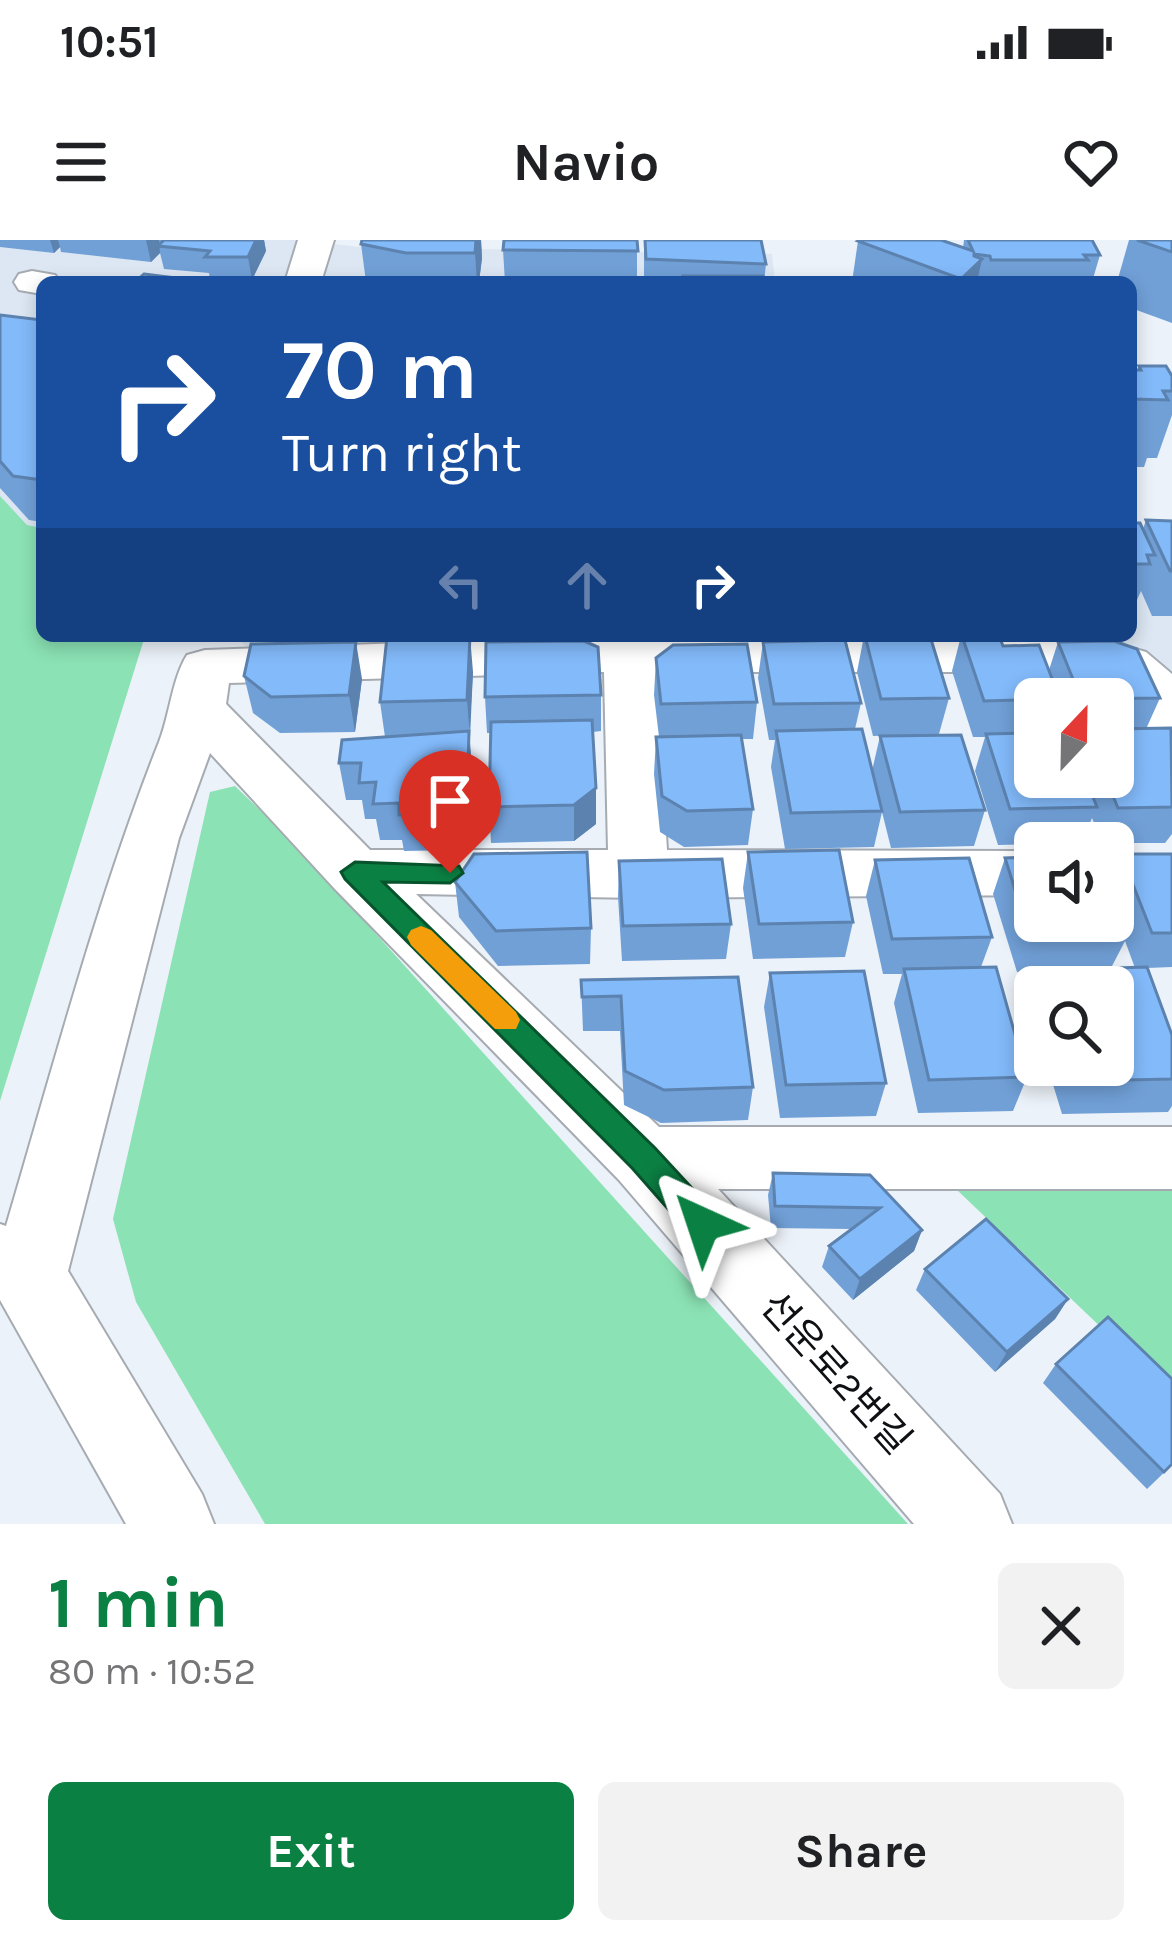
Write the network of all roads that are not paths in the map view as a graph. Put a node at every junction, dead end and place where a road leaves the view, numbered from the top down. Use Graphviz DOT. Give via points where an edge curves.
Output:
graph roads {
  1 [pos="316,240"];
  2 [pos="305,276"];
  3 [pos="628,646"];
  4 [pos="206,670"];
  5 [pos="1172,725"];
  6 [pos="355,872"];
  7 [pos="1014,873"];
  8 [pos="639,876"];
  9 [pos="644,1158"];
  10 [pos="1172,1158"];
  11 [pos="14,1268"];
  12 [pos="172,1524"];
  13 [pos="970,1524"];
  1 -- 2 [label="street"];
  3 -- 4 [label="street"];
  3 -- 5 [label="street" via="1096,655 1150,675"];
  3 -- 8 [label="street"];
  4 -- 6 [label="street, 선운로2번길"];
  4 -- 11 [label="street"];
  6 -- 8 [label="street"];
  6 -- 9 [label="street, 선운로2번길"];
  7 -- 8 [label="street"];
  9 -- 10 [label="street"];
  9 -- 13 [label="street, 선운로2번길"];
  11 -- 12 [label="street"];
}
